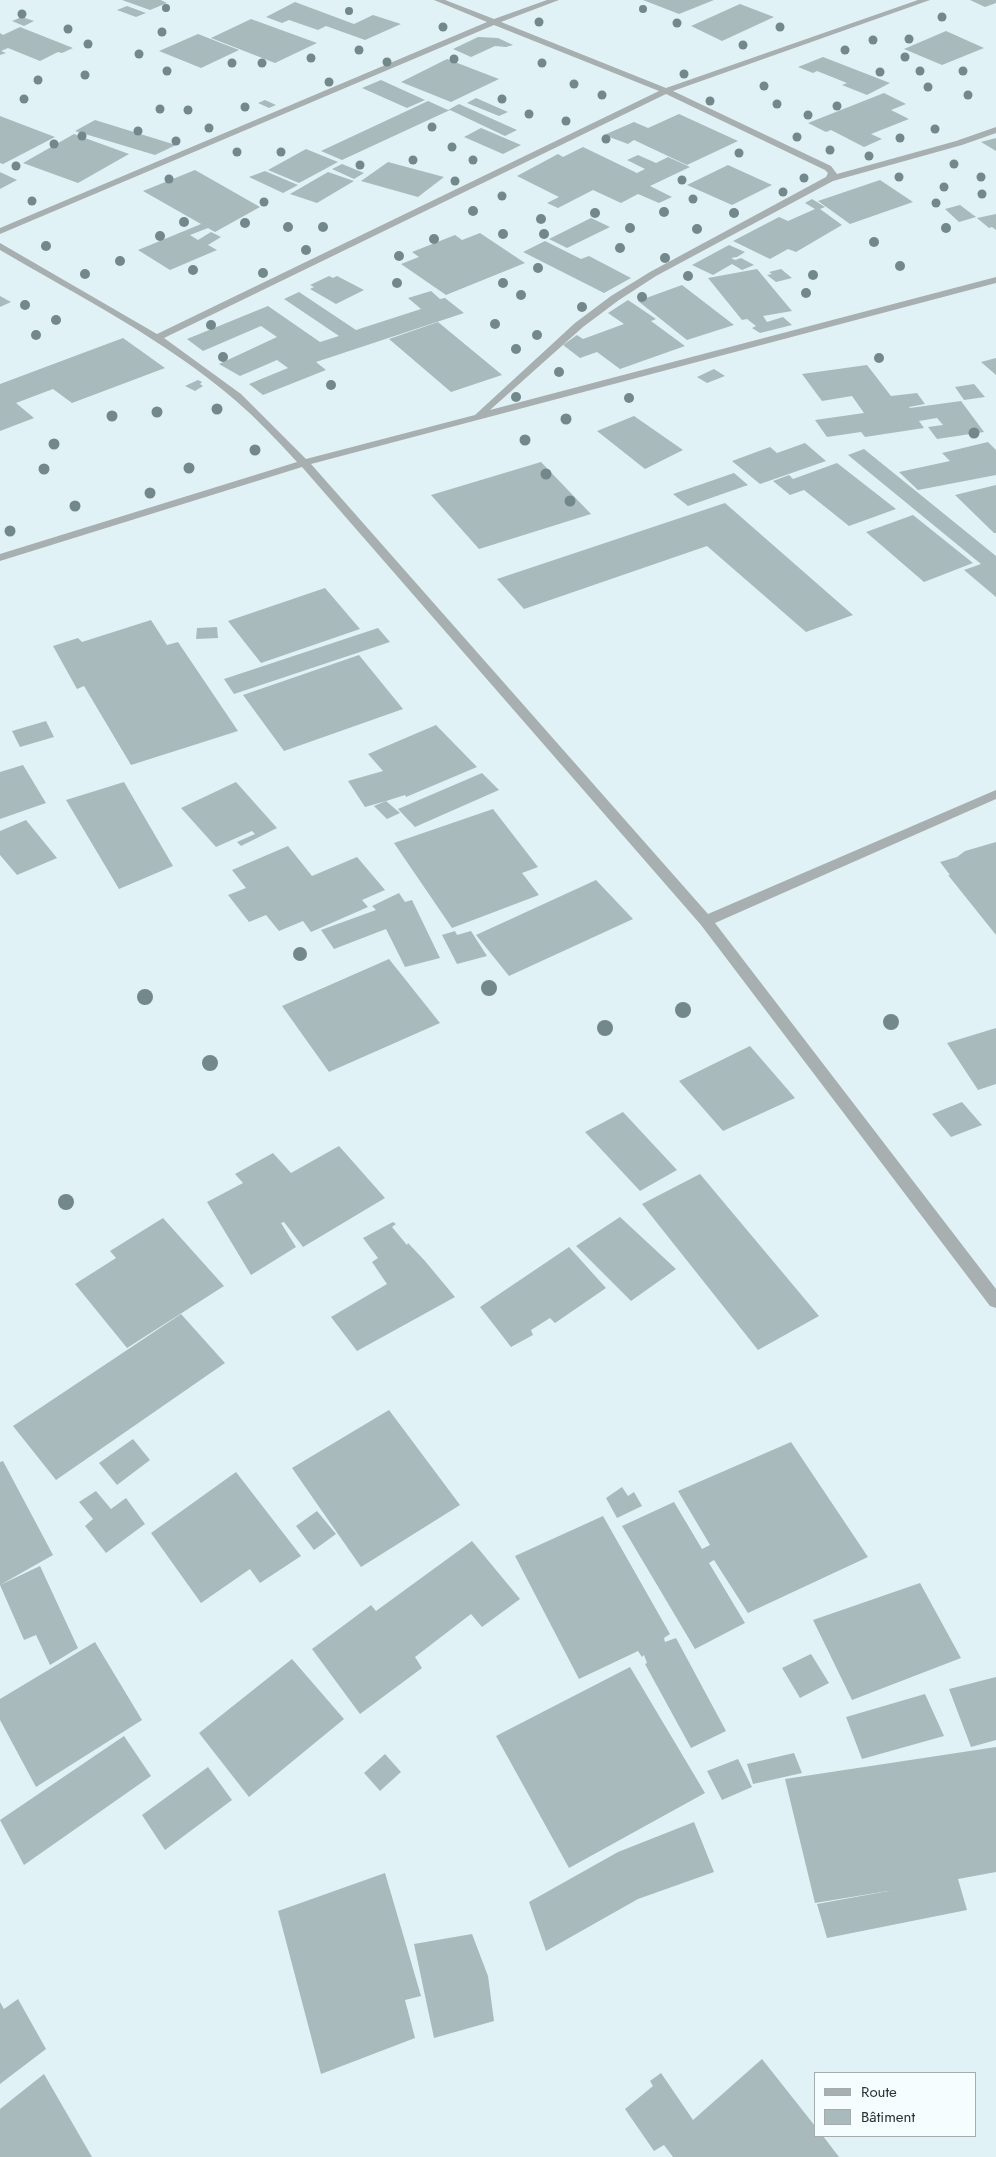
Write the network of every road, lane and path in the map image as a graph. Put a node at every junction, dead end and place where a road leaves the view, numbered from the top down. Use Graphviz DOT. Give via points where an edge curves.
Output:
graph roads {
  1 [pos="438,0"];
  2 [pos="555,0"];
  3 [pos="926,0"];
  4 [pos="492,23"];
  5 [pos="666,91"];
  6 [pos="996,130"];
  7 [pos="830,179"];
  8 [pos="0,231"];
  9 [pos="0,246"];
  10 [pos="996,280"];
  11 [pos="156,338"];
  12 [pos="477,417"];
  13 [pos="304,463"];
  14 [pos="0,558"];
  15 [pos="996,794"];
  16 [pos="706,921"];
  17 [pos="996,1301"];
  1 -- 4 [label="street"];
  2 -- 4 [label="street"];
  3 -- 5 [label="street"];
  4 -- 5 [label="street"];
  4 -- 8 [label="street"];
  5 -- 7 [label="street" via="828,168 834,173"];
  5 -- 11 [label="street"];
  6 -- 7 [label="street"];
  7 -- 12 [label="street" via="653,274 615,298 579,325"];
  9 -- 11 [label="street"];
  10 -- 12 [label="street"];
  11 -- 13 [label="street" via="237,396"];
  12 -- 13 [label="street"];
  13 -- 14 [label="street"];
  13 -- 16 [label="street"];
  15 -- 16 [label="street"];
  16 -- 17 [label="street"];
}
